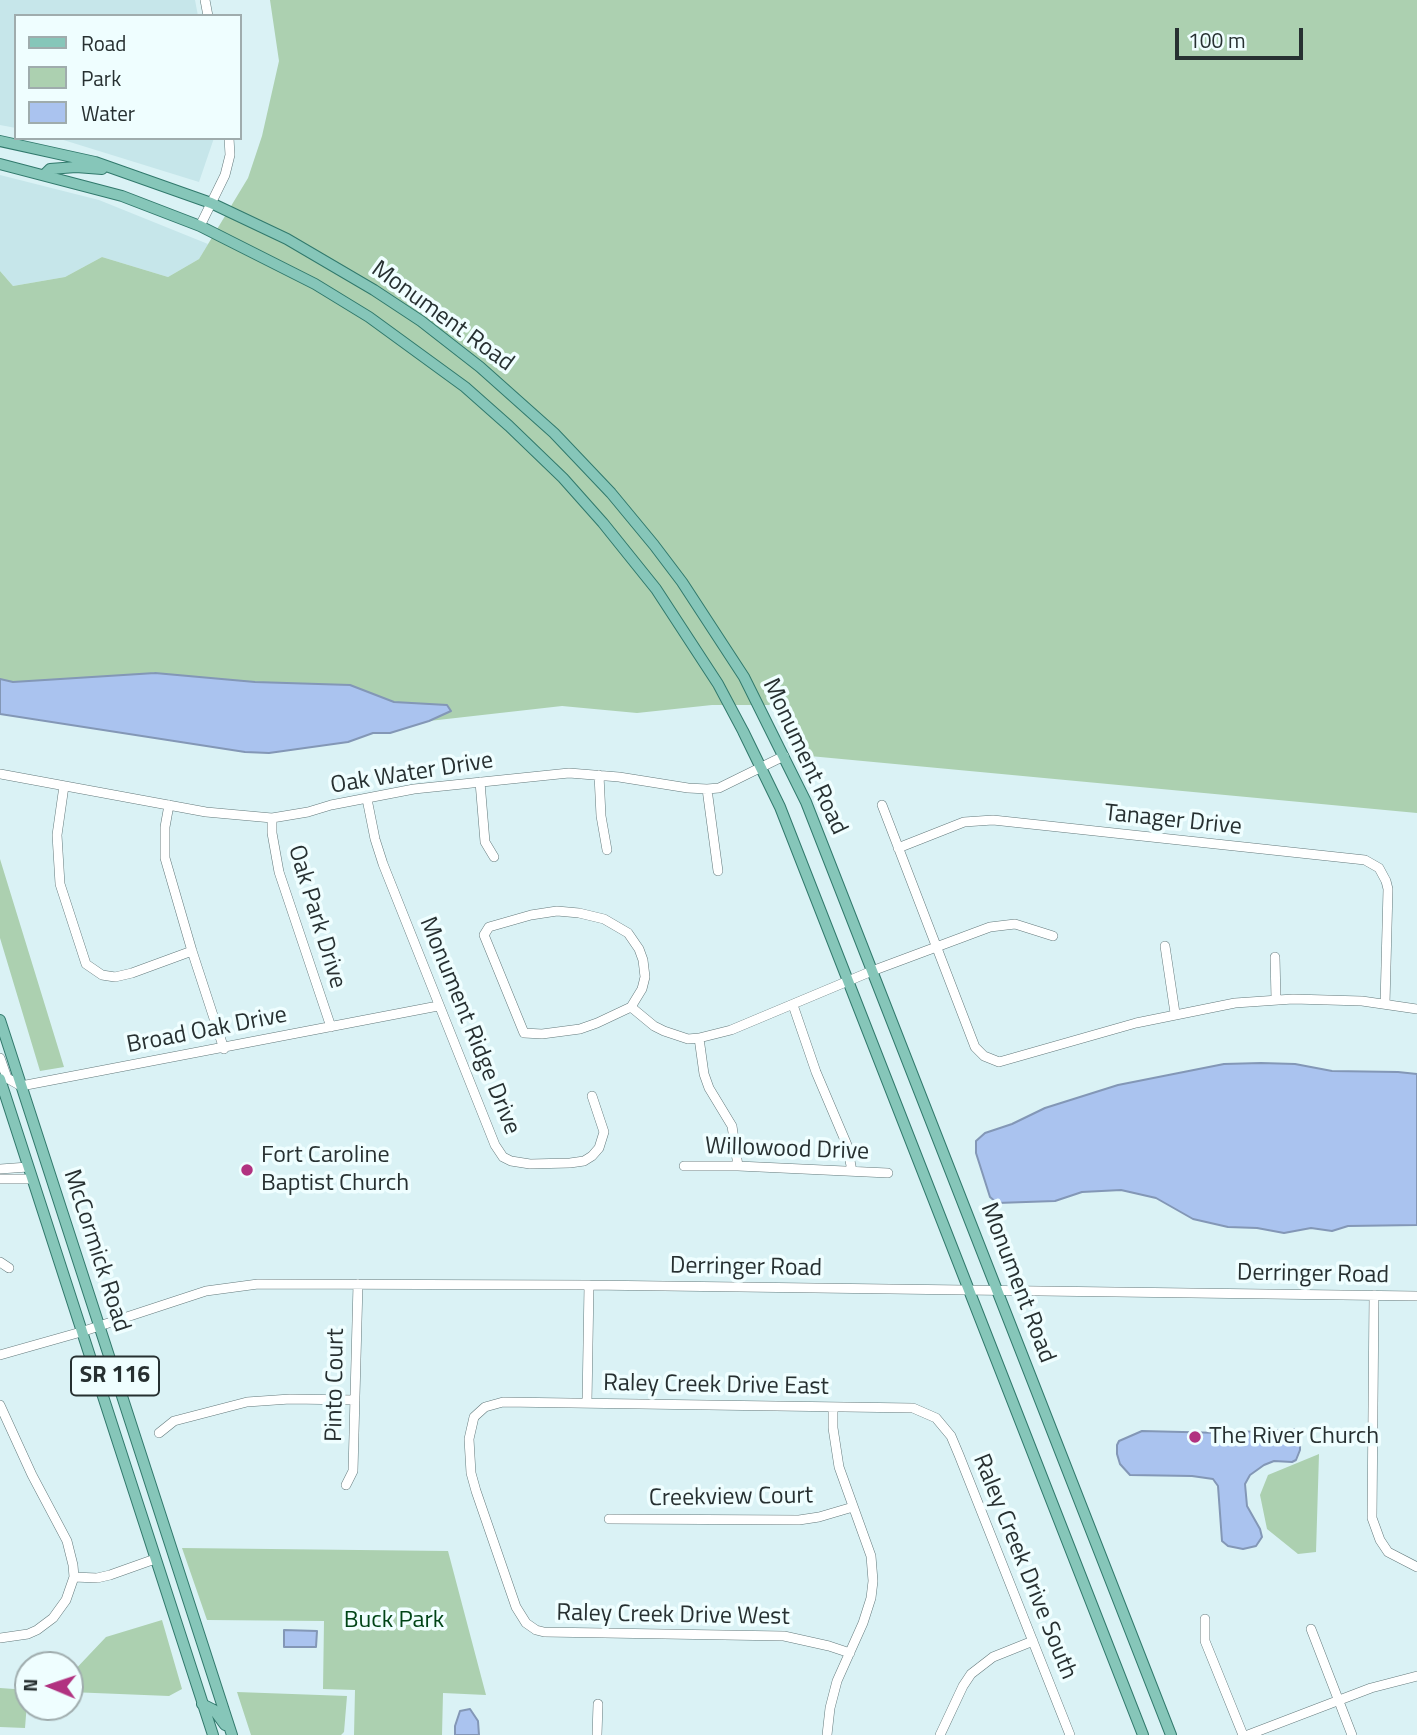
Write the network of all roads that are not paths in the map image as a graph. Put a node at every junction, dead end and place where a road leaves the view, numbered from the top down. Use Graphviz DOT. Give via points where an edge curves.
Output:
graph roads {
  1 [pos="229,140"];
  2 [pos="0,141"];
  3 [pos="0,164"];
  4 [pos="130,173"];
  5 [pos="44,175"];
  6 [pos="211,203"];
  7 [pos="200,226"];
  8 [pos="784,756"];
  9 [pos="761,767"];
  10 [pos="0,774"];
  11 [pos="599,775"];
  12 [pos="480,782"];
  13 [pos="64,786"];
  14 [pos="707,789"];
  15 [pos="367,799"];
  16 [pos="169,805"];
  17 [pos="882,805"];
  18 [pos="272,818"];
  19 [pos="898,848"];
  20 [pos="607,850"];
  21 [pos="494,857"];
  22 [pos="718,871"];
  23 [pos="1053,936"];
  24 [pos="1165,946"];
  25 [pos="937,948"];
  26 [pos="192,951"];
  27 [pos="1275,957"];
  28 [pos="872,971"];
  29 [pos="848,981"];
  30 [pos="1276,999"];
  31 [pos="1385,1004"];
  32 [pos="793,1005"];
  33 [pos="438,1006"];
  34 [pos="631,1007"];
  35 [pos="1417,1009"];
  36 [pos="1175,1013"];
  37 [pos="0,1020"];
  38 [pos="331,1027"];
  39 [pos="699,1038"];
  40 [pos="224,1049"];
  41 [pos="0,1058"];
  42 [pos="0,1079"];
  43 [pos="21,1086"];
  44 [pos="592,1096"];
  45 [pos="684,1166"];
  46 [pos="738,1166"];
  47 [pos="0,1168"];
  48 [pos="852,1171"];
  49 [pos="30,1173"];
  50 [pos="888,1173"];
  51 [pos="0,1179"];
  52 [pos="0,1262"];
  53 [pos="9,1268"];
  54 [pos="358,1284"];
  55 [pos="589,1285"];
  56 [pos="969,1290"];
  57 [pos="998,1291"];
  58 [pos="1374,1295"];
  59 [pos="1417,1296"];
  60 [pos="99,1326"];
  61 [pos="81,1332"];
  62 [pos="0,1355"];
  63 [pos="355,1400"];
  64 [pos="587,1403"];
  65 [pos="0,1405"];
  66 [pos="833,1406"];
  67 [pos="936,1418"];
  68 [pos="159,1433"];
  69 [pos="346,1485"];
  70 [pos="853,1507"];
  71 [pos="609,1519"];
  72 [pos="155,1559"];
  73 [pos="1417,1567"];
  74 [pos="74,1577"];
  75 [pos="1205,1619"];
  76 [pos="1311,1629"];
  77 [pos="536,1630"];
  78 [pos="0,1638"];
  79 [pos="1033,1641"];
  80 [pos="850,1653"];
  81 [pos="1417,1676"];
  82 [pos="1339,1700"];
  83 [pos="202,1704"];
  84 [pos="598,1704"];
  85 [pos="232,1734"];
  86 [pos="213,1735"];
  87 [pos="597,1735"];
  88 [pos="827,1735"];
  89 [pos="940,1735"];
  90 [pos="1070,1735"];
  91 [pos="1143,1735"];
  92 [pos="1171,1735"];
  93 [pos="1243,1735"];
  94 [pos="1248,1735"];
  95 [pos="1353,1735"];
  1 -- 6 [label="street" via="225,175"];
  2 -- 4 [label="main road, Monument Road"];
  3 -- 5 [label="main road, Monument Road"];
  4 -- 5 [label="main road" via="76,167 50,169"];
  4 -- 6 [label="main road, Monument Road"];
  5 -- 7 [label="main road, Monument Road" via="122,196"];
  6 -- 7 [label="street"];
  6 -- 8 [label="main road, Monument Road" via="308,251 421,321 554,433 618,501 682,582 744,677"];
  7 -- 9 [label="main road, Monument Road" via="369,317 465,387 563,478 656,589 718,684"];
  8 -- 9 [label="street, Oak Water Drive"];
  8 -- 28 [label="main road, Monument Road"];
  9 -- 14 [label="street, Oak Water Drive" via="719,788"];
  9 -- 29 [label="main road, Monument Road"];
  10 -- 13 [label="street, Oak Water Drive"];
  11 -- 12 [label="street, Oak Water Drive" via="569,773"];
  11 -- 14 [label="street, Oak Water Drive"];
  11 -- 20 [label="street"];
  12 -- 15 [label="street, Oak Water Drive"];
  12 -- 21 [label="street" via="485,842"];
  13 -- 16 [label="street, Oak Water Drive"];
  13 -- 26 [label="street" via="58,817 60,884 86,964 95,972 115,977"];
  14 -- 22 [label="street"];
  15 -- 18 [label="street, Oak Water Drive"];
  15 -- 33 [label="street, Monument Ridge Drive" via="383,864"];
  16 -- 18 [label="street, Oak Water Drive"];
  16 -- 26 [label="street" via="165,858"];
  17 -- 19 [label="street"];
  18 -- 38 [label="street, Oak Park Drive" via="279,872"];
  19 -- 25 [label="street"];
  19 -- 31 [label="street, Tanager Drive" via="964,822 993,820 1365,860 1379,868 1386,881"];
  23 -- 25 [label="street" via="1028,927 1002,925"];
  24 -- 36 [label="street"];
  25 -- 28 [label="street"];
  25 -- 36 [label="street" via="975,1047 999,1062"];
  26 -- 40 [label="street"];
  27 -- 30 [label="street"];
  28 -- 29 [label="street"];
  28 -- 57 [label="main road, Monument Road"];
  29 -- 32 [label="street"];
  29 -- 56 [label="main road, Monument Road"];
  30 -- 31 [label="street"];
  30 -- 36 [label="street"];
  31 -- 35 [label="street"];
  32 -- 39 [label="street"];
  32 -- 48 [label="street" via="847,1145"];
  33 -- 38 [label="street, Broad Oak Drive"];
  33 -- 44 [label="street, Monument Ridge Drive" via="503,1157 530,1164 570,1163 592,1156 600,1148 604,1132"];
  34 -- 34 [label="street" via="643,982 643,960 634,940 619,926 557,911 489,927 484,935 524,1033 580,1029"];
  34 -- 39 [label="street" via="664,1031"];
  37 -- 43 [label="main road, McCormick Road / SR 116"];
  38 -- 40 [label="street, Broad Oak Drive"];
  39 -- 46 [label="street" via="709,1088 732,1126"];
  40 -- 43 [label="street, Broad Oak Drive"];
  41 -- 43 [label="street" via="7,1078"];
  42 -- 49 [label="main road, McCormick Road / SR 116"];
  43 -- 60 [label="main road, McCormick Road / SR 116"];
  45 -- 46 [label="street, Willowood Drive"];
  46 -- 48 [label="street, Willowood Drive"];
  47 -- 49 [label="street"];
  48 -- 50 [label="street, Willowood Drive"];
  49 -- 51 [label="street"];
  49 -- 61 [label="main road, McCormick Road / SR 116"];
  52 -- 53 [label="street"];
  54 -- 55 [label="street, Derringer Road"];
  54 -- 60 [label="street, Derringer Road" via="230,1286"];
  54 -- 63 [label="street, Pinto Court"];
  55 -- 56 [label="street, Derringer Road"];
  55 -- 64 [label="street"];
  56 -- 57 [label="street, Derringer Road"];
  56 -- 91 [label="main road, Monument Road"];
  57 -- 58 [label="street, Derringer Road"];
  57 -- 92 [label="main road, Monument Road"];
  58 -- 59 [label="street, Derringer Road"];
  58 -- 73 [label="street" via="1372,1518 1383,1544 1398,1559"];
  60 -- 61 [label="street, Derringer Road"];
  60 -- 85 [label="main road, McCormick Road / SR 116"];
  61 -- 62 [label="street, Derringer Road"];
  61 -- 72 [label="main road, McCormick Road / SR 116"];
  63 -- 68 [label="street" via="247,1402 174,1421"];
  63 -- 69 [label="street, Pinto Court" via="353,1471"];
  64 -- 66 [label="street, Raley Creek Drive East"];
  64 -- 77 [label="street, Raley Creek Drive East" via="493,1404 471,1423 471,1474 516,1607"];
  65 -- 74 [label="street" via="67,1541"];
  66 -- 67 [label="street, Raley Creek Drive East" via="913,1408"];
  66 -- 70 [label="street" via="839,1467"];
  67 -- 79 [label="street, Raley Creek Drive South" via="951,1436"];
  70 -- 71 [label="street, Creekview Court" via="799,1520"];
  70 -- 80 [label="street" via="871,1556 873,1581"];
  72 -- 74 [label="street" via="97,1578"];
  72 -- 83 [label="main road, McCormick Road / SR 116"];
  74 -- 78 [label="street" via="53,1618 28,1634"];
  75 -- 93 [label="street" via="1205,1641"];
  76 -- 82 [label="street"];
  77 -- 80 [label="street, Raley Creek Drive West" via="784,1636"];
  79 -- 89 [label="street" via="993,1657 971,1674"];
  79 -- 90 [label="street, Raley Creek Drive South"];
  80 -- 88 [label="street" via="837,1681"];
  81 -- 82 [label="street"];
  82 -- 94 [label="street"];
  82 -- 95 [label="street"];
  83 -- 85 [label="main road" via="214,1710"];
  83 -- 86 [label="main road, McCormick Road / SR 116"];
  84 -- 87 [label="street"];
}
